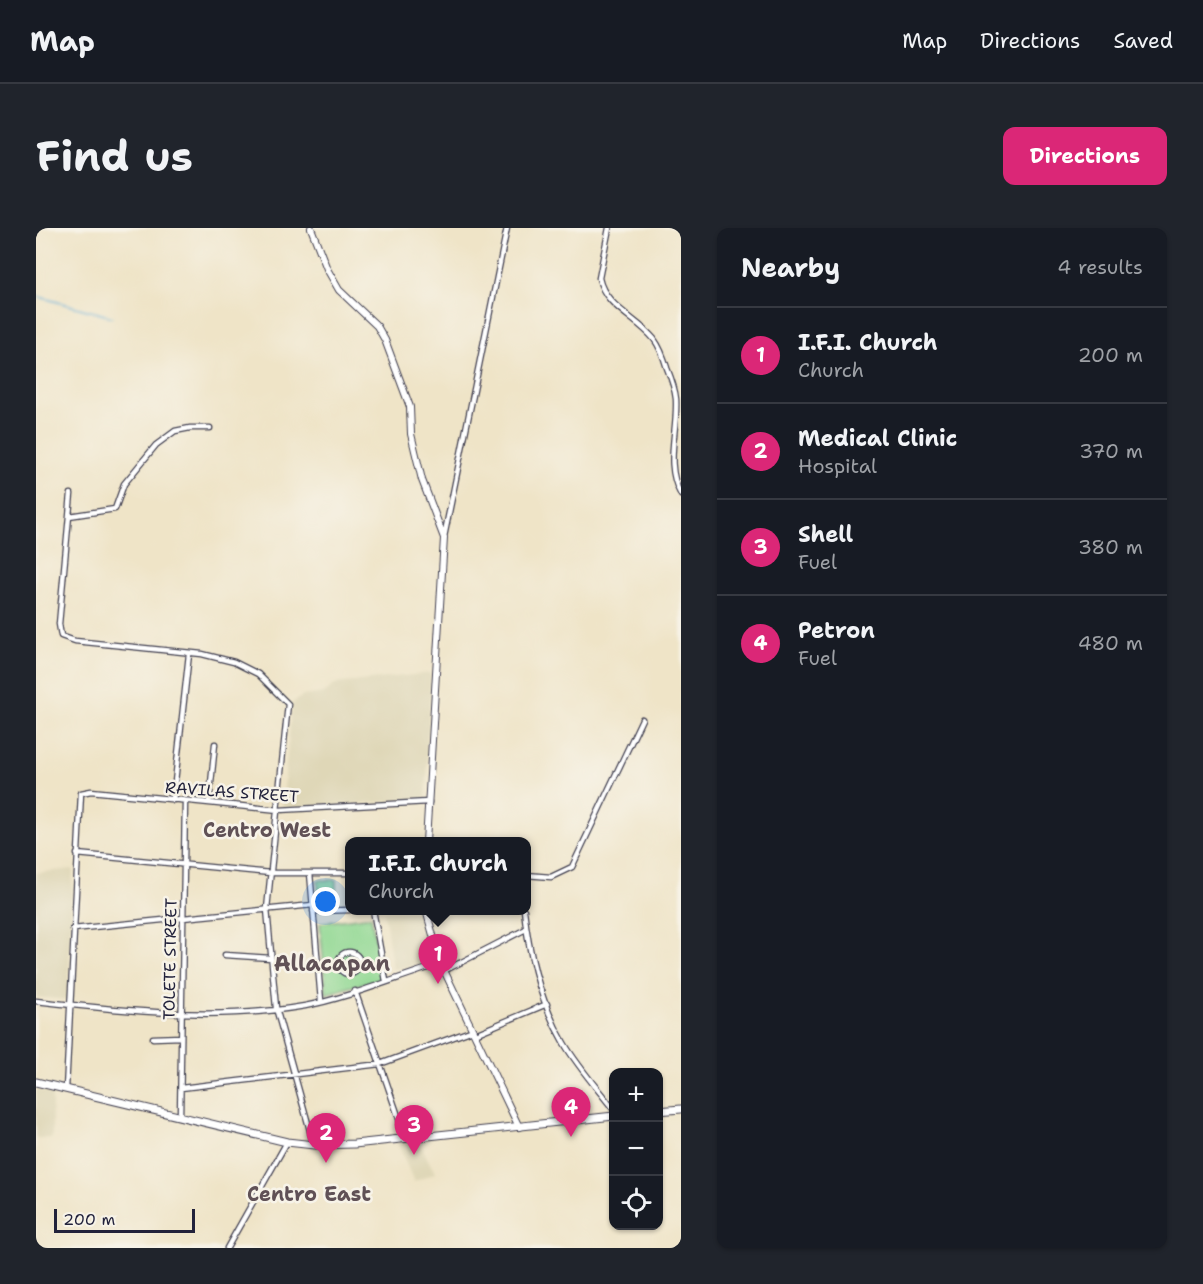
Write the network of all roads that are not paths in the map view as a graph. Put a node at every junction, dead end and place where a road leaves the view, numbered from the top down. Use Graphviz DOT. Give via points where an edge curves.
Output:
graph roads {
  1 [pos="311,228"];
  2 [pos="507,228"];
  3 [pos="609,228"];
  4 [pos="210,428"];
  5 [pos="71,494"];
  6 [pos="681,495"];
  7 [pos="69,516"];
  8 [pos="444,538"];
  9 [pos="189,654"];
  10 [pos="642,719"];
  11 [pos="215,744"];
  12 [pos="173,800"];
  13 [pos="185,801"];
  14 [pos="429,802"];
  15 [pos="209,803"];
  16 [pos="279,810"];
  17 [pos="426,837"];
  18 [pos="77,854"];
  19 [pos="185,866"];
  20 [pos="271,873"];
  21 [pos="310,873"];
  22 [pos="345,873"];
  23 [pos="531,875"];
  24 [pos="313,905"];
  25 [pos="267,909"];
  26 [pos="345,910"];
  27 [pos="313,911"];
  28 [pos="374,915"];
  29 [pos="427,915"];
  30 [pos="525,915"];
  31 [pos="182,919"];
  32 [pos="73,929"];
  33 [pos="526,929"];
  34 [pos="353,952"];
  35 [pos="225,955"];
  36 [pos="271,958"];
  37 [pos="441,964"];
  38 [pos="444,971"];
  39 [pos="386,981"];
  40 [pos="355,991"];
  41 [pos="36,1001"];
  42 [pos="321,1001"];
  43 [pos="547,1004"];
  44 [pos="69,1005"];
  45 [pos="276,1008"];
  46 [pos="181,1012"];
  47 [pos="474,1032"];
  48 [pos="181,1037"];
  49 [pos="153,1038"];
  50 [pos="380,1064"];
  51 [pos="295,1073"];
  52 [pos="36,1082"];
  53 [pos="181,1088"];
  54 [pos="66,1089"];
  55 [pos="609,1103"];
  56 [pos="681,1109"];
  57 [pos="663,1111"];
  58 [pos="609,1117"];
  59 [pos="180,1118"];
  60 [pos="519,1127"];
  61 [pos="406,1139"];
  62 [pos="287,1142"];
  63 [pos="314,1145"];
  64 [pos="227,1248"];
  1 -- 8 [label="main road" via="339,290 377,326 385,340 410,407 411,434 422,480"];
  2 -- 8 [label="street"];
  3 -- 6 [label="street" via="599,278 601,286 609,299 655,339 667,368 676,400 673,474"];
  4 -- 7 [label="street" via="175,431 156,446 124,484 115,509"];
  5 -- 7 [label="street"];
  7 -- 9 [label="street" via="61,636 75,641"];
  8 -- 14 [label="main road"];
  9 -- 12 [label="street"];
  9 -- 16 [label="street" via="244,666 258,674 288,704"];
  10 -- 23 [label="street" via="572,867 551,877"];
  11 -- 15 [label="street"];
  12 -- 13 [label="street, RAVILAS STREET"];
  12 -- 18 [label="street, RAVILAS STREET" via="81,793"];
  13 -- 15 [label="street, RAVILAS STREET"];
  13 -- 19 [label="street, TOLETE STREET"];
  14 -- 16 [label="street, RAVILAS STREET"];
  14 -- 17 [label="main road"];
  15 -- 16 [label="street, RAVILAS STREET"];
  16 -- 20 [label="street"];
  18 -- 19 [label="street"];
  18 -- 32 [label="street"];
  19 -- 20 [label="street"];
  19 -- 31 [label="street, TOLETE STREET"];
  20 -- 21 [label="street"];
  20 -- 25 [label="street"];
  21 -- 22 [label="street"];
  21 -- 24 [label="street"];
  24 -- 25 [label="street"];
  24 -- 27 [label="street"];
  25 -- 31 [label="street"];
  25 -- 36 [label="street"];
  26 -- 27 [label="street"];
  27 -- 42 [label="street"];
  28 -- 39 [label="street"];
  29 -- 37 [label="main road"];
  30 -- 33 [label="street"];
  31 -- 32 [label="street"];
  31 -- 46 [label="street, TOLETE STREET"];
  32 -- 44 [label="street"];
  33 -- 38 [label="street"];
  33 -- 43 [label="street"];
  34 -- 34 [label="street" via="360,958 360,967 348,975 340,970 338,961 344,953"];
  35 -- 36 [label="street"];
  36 -- 45 [label="street"];
  37 -- 38 [label="main road"];
  37 -- 39 [label="street"];
  38 -- 47 [label="main road"];
  39 -- 40 [label="street"];
  40 -- 42 [label="street"];
  40 -- 50 [label="street"];
  41 -- 44 [label="street"];
  42 -- 45 [label="street"];
  43 -- 47 [label="street"];
  43 -- 55 [label="street" via="563,1042"];
  44 -- 46 [label="street"];
  44 -- 54 [label="street"];
  45 -- 46 [label="street"];
  45 -- 51 [label="street"];
  46 -- 48 [label="street, TOLETE STREET"];
  47 -- 50 [label="street"];
  47 -- 60 [label="main road"];
  48 -- 49 [label="street"];
  48 -- 53 [label="street, TOLETE STREET"];
  50 -- 51 [label="street"];
  50 -- 61 [label="street"];
  51 -- 53 [label="street"];
  51 -- 63 [label="street"];
  52 -- 54 [label="highway"];
  53 -- 59 [label="street, TOLETE STREET"];
  54 -- 59 [label="highway"];
  56 -- 57 [label="highway"];
  58 -- 60 [label="highway"];
  59 -- 62 [label="highway"];
  60 -- 61 [label="highway"];
  61 -- 63 [label="highway"];
  62 -- 63 [label="highway"];
  62 -- 64 [label="street"];
}
